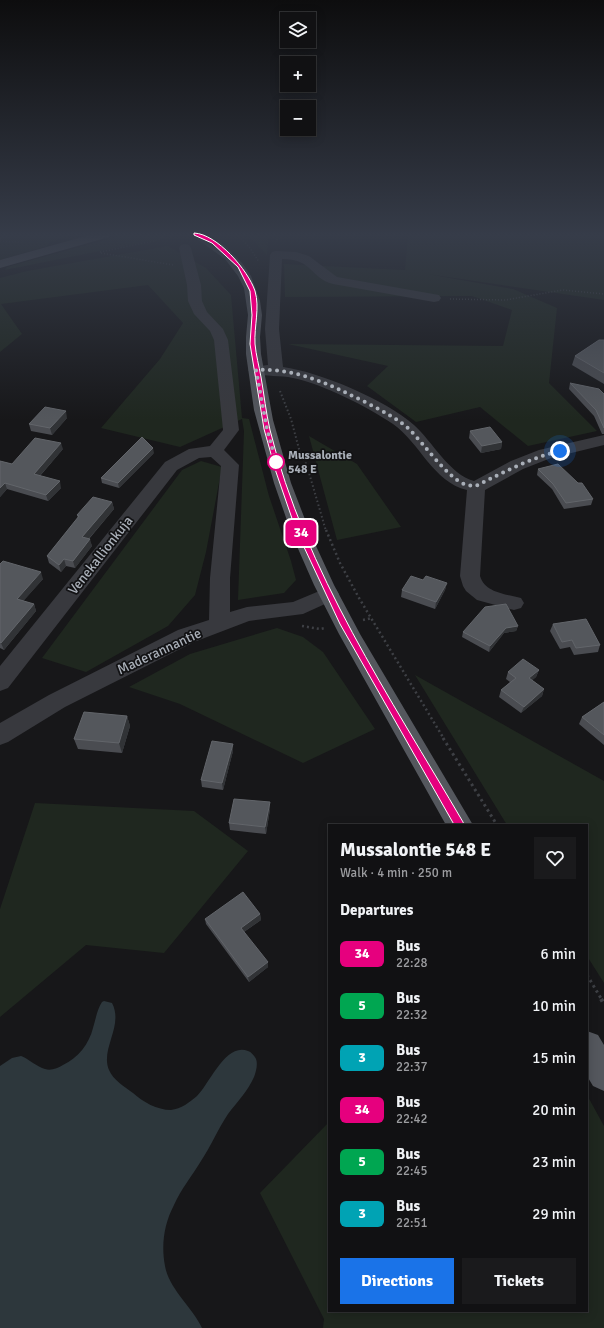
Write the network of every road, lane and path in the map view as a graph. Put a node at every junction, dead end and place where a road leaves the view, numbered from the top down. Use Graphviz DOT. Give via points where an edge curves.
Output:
graph roads {
  1 [pos="195,296"];
  2 [pos="253,296"];
  3 [pos="273,296"];
  4 [pos="426,296"];
  5 [pos="529,296"];
  6 [pos="438,298"];
  7 [pos="276,369"];
  8 [pos="256,370"];
  9 [pos="604,440"];
  10 [pos="215,450"];
  11 [pos="476,486"];
  12 [pos="329,594"];
  13 [pos="514,603"];
  14 [pos="266,612"];
  15 [pos="372,618"];
  16 [pos="219,624"];
  17 [pos="344,624"];
  18 [pos="0,682"];
  19 [pos="0,735"];
  20 [pos="459,824"];
  21 [pos="496,824"];
  22 [pos="588,977"];
  23 [pos="604,1004"];
  24 [pos="604,1045"];
  25 [pos="588,1046"];
  26 [pos="588,1048"];
  27 [pos="604,1075"];
  1 -- 10 [label="street" via="201,314 216,329 221,340 231,430"];
  2 -- 8 [label="main road"];
  3 -- 7 [label="street" via="272,329"];
  4 -- 6 [label="street"];
  5 -- 6 [label="path" via="505,300"];
  7 -- 8 [label="street"];
  7 -- 11 [label="street" via="331,385 391,415 409,429 449,473 464,484"];
  7 -- 15 [label="path" via="280,392 307,466 323,523 353,586"];
  8 -- 12 [label="main road" via="267,429 279,472 300,530"];
  9 -- 11 [label="street" via="545,454"];
  10 -- 16 [label="street" via="230,465 220,578"];
  10 -- 18 [label="street, Venekallionkuja" via="195,453 171,466"];
  11 -- 13 [label="street" via="470,576 472,586 484,595"];
  12 -- 14 [label="street, Maderannantie" via="296,609"];
  12 -- 17 [label="main road"];
  14 -- 16 [label="street, Maderannantie" via="247,614"];
  14 -- 17 [label="path" via="276,619 320,629"];
  15 -- 17 [label="path"];
  15 -- 21 [label="path"];
  16 -- 19 [label="street, Maderannantie" via="186,636 57,701"];
  17 -- 20 [label="main road"];
  22 -- 23 [label="path"];
  24 -- 25 [label="street"];
  26 -- 27 [label="main road"];
}
